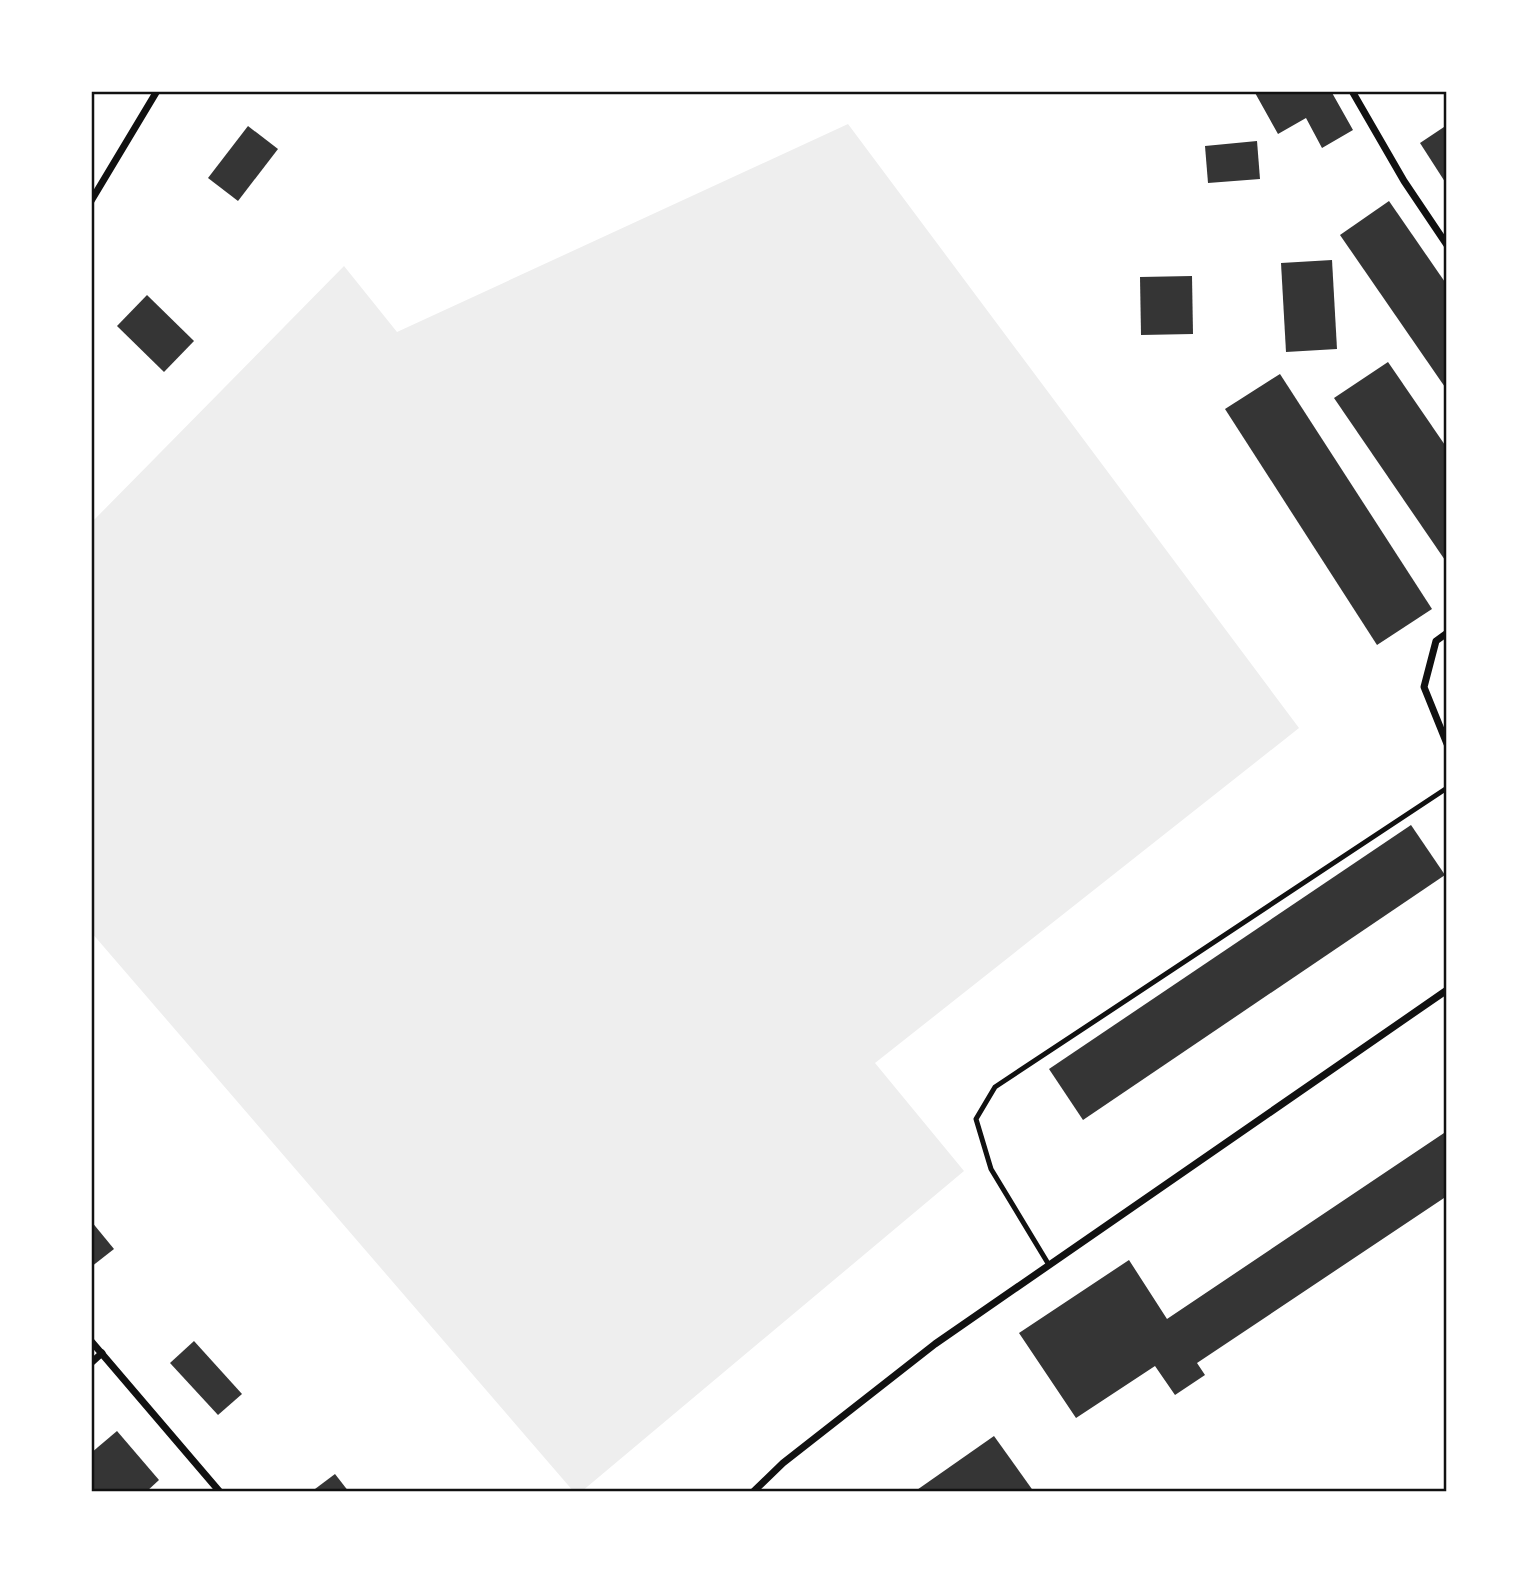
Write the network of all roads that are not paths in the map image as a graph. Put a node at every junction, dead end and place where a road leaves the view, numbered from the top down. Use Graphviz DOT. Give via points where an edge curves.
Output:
graph roads {
  1 [pos="157,91"];
  2 [pos="1352,91"];
  3 [pos="91,201"];
  4 [pos="1447,244"];
  5 [pos="1447,633"];
  6 [pos="1447,744"];
  7 [pos="1447,788"];
  8 [pos="1447,990"];
  9 [pos="1049,1265"];
  10 [pos="91,1341"];
  11 [pos="102,1353"];
  12 [pos="91,1363"];
  13 [pos="220,1492"];
  14 [pos="752,1492"];
  1 -- 3 [label="street"];
  2 -- 4 [label="street"];
  5 -- 6 [label="street" via="1436,641 1424,687"];
  7 -- 9 [label="lane" via="995,1087 976,1119 991,1169"];
  8 -- 9 [label="street"];
  9 -- 14 [label="street" via="935,1344"];
  10 -- 11 [label="street"];
  11 -- 12 [label="street"];
  11 -- 13 [label="street"];
}
